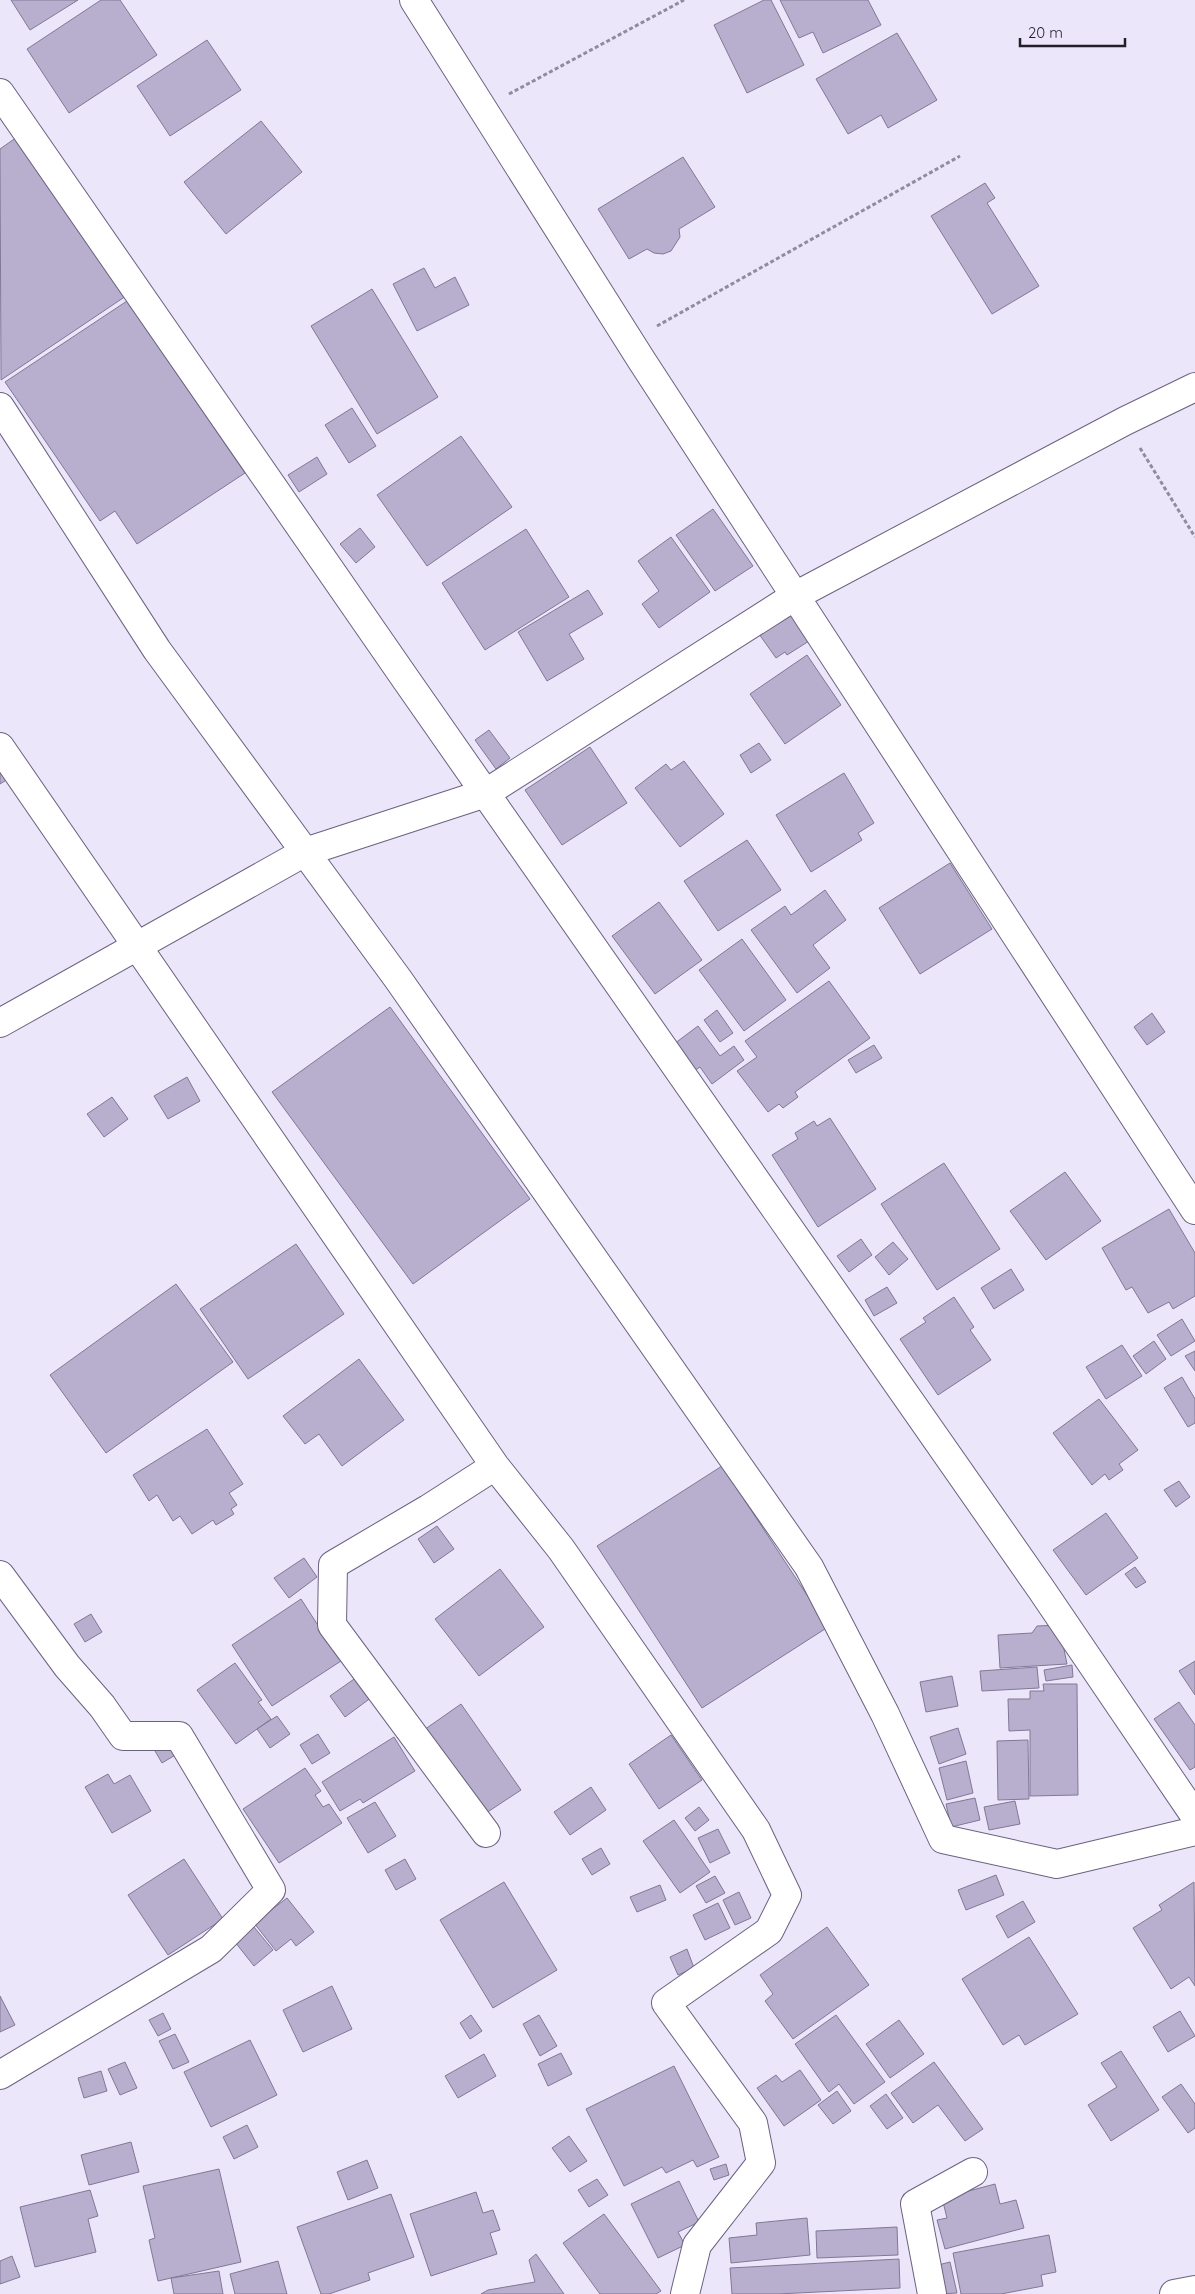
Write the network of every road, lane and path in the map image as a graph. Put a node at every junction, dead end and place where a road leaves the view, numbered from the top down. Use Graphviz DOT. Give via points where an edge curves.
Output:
graph roads {
  1 [pos="414,0"];
  2 [pos="684,0"];
  3 [pos="0,93"];
  4 [pos="482,108"];
  5 [pos="960,156"];
  6 [pos="630,342"];
  7 [pos="1195,387"];
  8 [pos="0,407"];
  9 [pos="1124,422"];
  10 [pos="1195,537"];
  11 [pos="795,596"];
  12 [pos="0,747"];
  13 [pos="486,793"];
  14 [pos="305,852"];
  15 [pos="138,947"];
  16 [pos="0,1023"];
  17 [pos="1195,1210"];
  18 [pos="495,1466"];
  19 [pos="0,1575"];
  20 [pos="1195,1816"];
  21 [pos="1195,1831"];
  22 [pos="486,1832"];
  23 [pos="0,2074"];
  24 [pos="973,2172"];
  25 [pos="1195,2290"];
  26 [pos="685,2294"];
  27 [pos="932,2294"];
  28 [pos="1174,2294"];
  1 -- 4 [label="street"];
  2 -- 4 [label="path"];
  3 -- 13 [label="street"];
  4 -- 6 [label="street"];
  5 -- 6 [label="path"];
  6 -- 11 [label="street"];
  7 -- 9 [label="street"];
  8 -- 14 [label="street" via="157,650"];
  9 -- 10 [label="path"];
  9 -- 11 [label="street"];
  11 -- 13 [label="street"];
  11 -- 17 [label="street"];
  12 -- 15 [label="street"];
  13 -- 14 [label="street"];
  13 -- 20 [label="street" via="1030,1573"];
  14 -- 15 [label="street"];
  14 -- 21 [label="street" via="398,979 809,1568 884,1714 943,1840 1057,1864"];
  15 -- 16 [label="street"];
  15 -- 18 [label="street"];
  18 -- 22 [label="street" via="428,1510 333,1565 332,1625"];
  18 -- 26 [label="street" via="561,1548 756,1830 787,1895 769,1930 666,2003 753,2123 761,2163 697,2245"];
  19 -- 23 [label="street" via="123,1736 179,1736 271,1890 211,1949"];
  24 -- 27 [label="street" via="915,2204"];
  25 -- 28 [label="street"];
}
